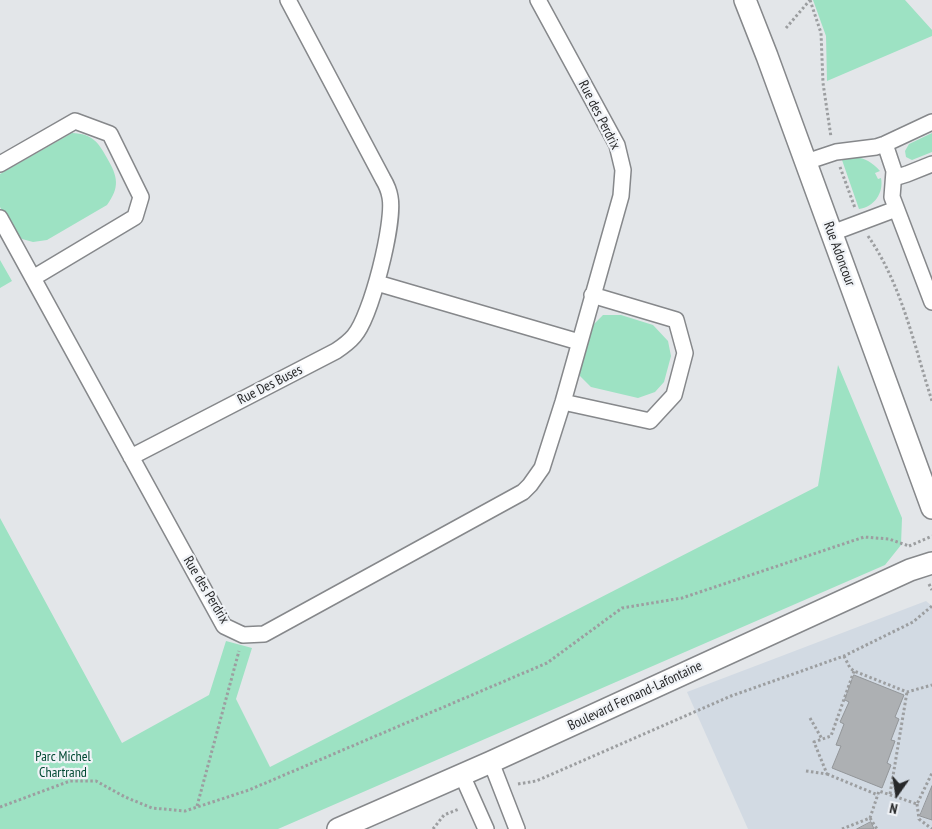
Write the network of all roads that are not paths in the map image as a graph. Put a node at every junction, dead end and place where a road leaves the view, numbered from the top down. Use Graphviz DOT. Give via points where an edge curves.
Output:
graph roads {
  1 [pos="288,0"];
  2 [pos="538,0"];
  3 [pos="745,0"];
  4 [pos="932,122"];
  5 [pos="885,144"];
  6 [pos="806,162"];
  7 [pos="0,164"];
  8 [pos="932,164"];
  9 [pos="894,178"];
  10 [pos="896,208"];
  11 [pos="0,218"];
  12 [pos="832,233"];
  13 [pos="33,278"];
  14 [pos="377,282"];
  15 [pos="592,295"];
  16 [pos="932,302"];
  17 [pos="579,342"];
  18 [pos="563,402"];
  19 [pos="131,457"];
  20 [pos="932,508"];
  21 [pos="932,563"];
  22 [pos="491,762"];
  23 [pos="462,775"];
  24 [pos="338,829"];
  25 [pos="486,829"];
  26 [pos="517,829"];
  1 -- 14 [label="street, Rue Des Buses" via="390,196 391,216"];
  2 -- 15 [label="street, Rue des Perdrix" via="617,145 623,170 621,196"];
  3 -- 6 [label="street, Rue Adoncour"];
  4 -- 5 [label="street"];
  5 -- 6 [label="street" via="836,152"];
  5 -- 9 [label="street" via="893,164"];
  6 -- 12 [label="street, Rue Adoncour"];
  7 -- 13 [label="street" via="75,121 110,134 141,197 135,217"];
  8 -- 9 [label="street"];
  9 -- 10 [label="street" via="892,192"];
  10 -- 12 [label="street"];
  10 -- 16 [label="street"];
  11 -- 13 [label="street, Rue des Perdrix"];
  12 -- 20 [label="street, Rue Adoncour"];
  13 -- 19 [label="street, Rue des Perdrix"];
  14 -- 17 [label="street"];
  14 -- 19 [label="street, Rue Des Buses" via="359,328 336,351"];
  15 -- 17 [label="street, Rue des Perdrix"];
  15 -- 18 [label="street" via="676,320 685,353 674,395 650,420"];
  17 -- 18 [label="street, Rue des Perdrix"];
  18 -- 19 [label="street, Rue des Perdrix" via="542,468 523,492 264,634 243,635 224,626"];
  21 -- 22 [label="street, Boulevard Fernand-Lafontaine" via="901,574"];
  22 -- 23 [label="street, Boulevard Fernand-Lafontaine"];
  22 -- 26 [label="street"];
  23 -- 24 [label="street, Boulevard Fernand-Lafontaine"];
  23 -- 25 [label="street"];
}
